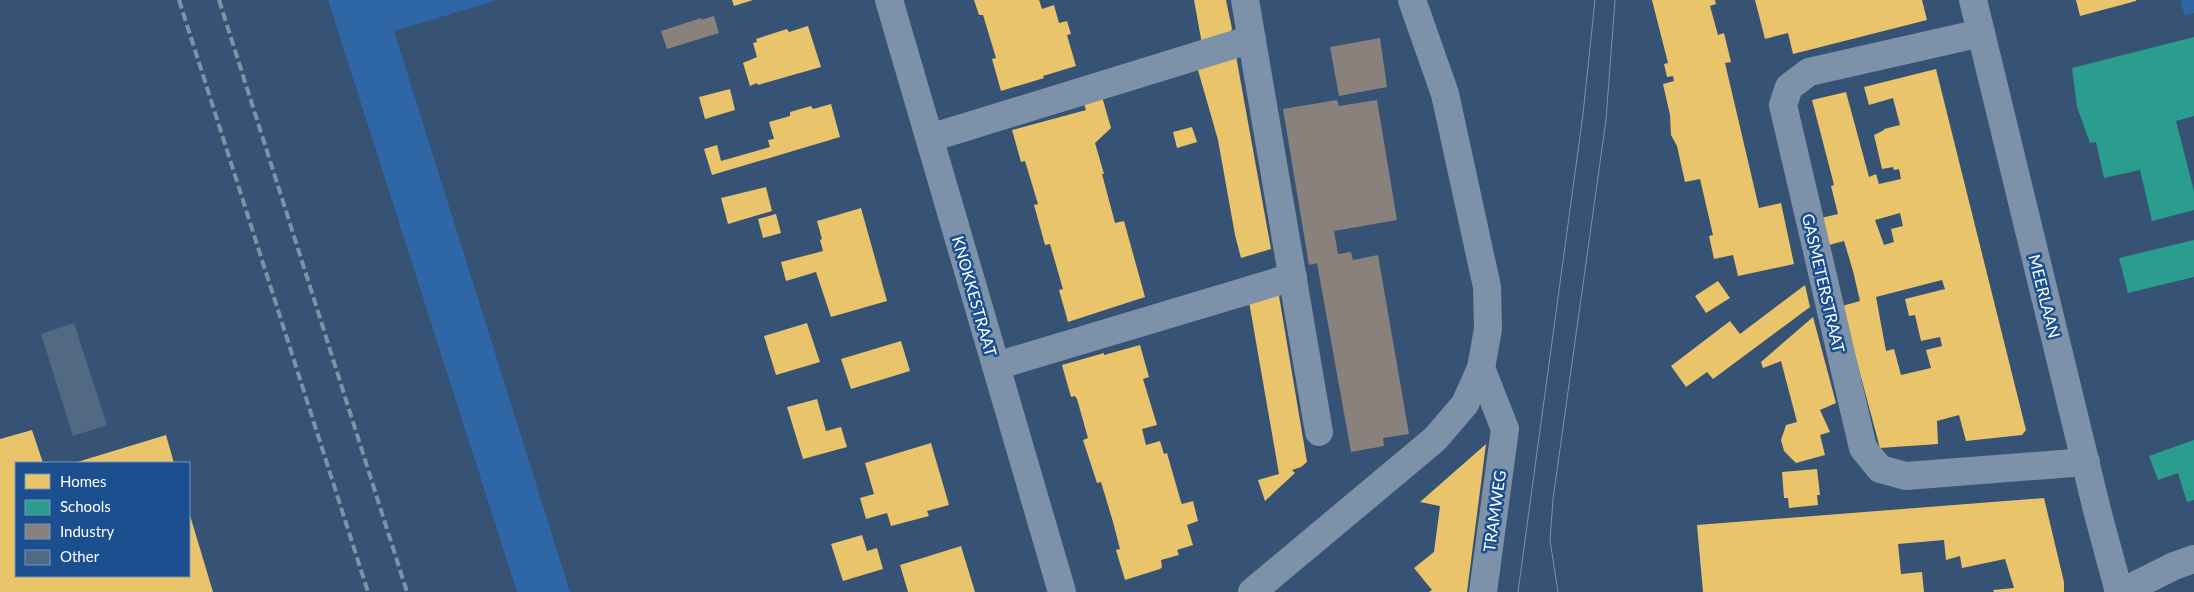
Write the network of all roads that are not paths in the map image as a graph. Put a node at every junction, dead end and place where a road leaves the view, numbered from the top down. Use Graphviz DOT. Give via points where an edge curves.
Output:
graph roads {
  1 [pos="889,0"];
  2 [pos="1246,0"];
  3 [pos="1412,0"];
  4 [pos="1973,0"];
  5 [pos="1981,33"];
  6 [pos="1252,39"];
  7 [pos="930,138"];
  8 [pos="1293,277"];
  9 [pos="996,366"];
  10 [pos="1481,368"];
  11 [pos="1319,432"];
  12 [pos="2086,462"];
  13 [pos="2194,559"];
  14 [pos="1062,592"];
  15 [pos="1252,592"];
  16 [pos="1483,592"];
  17 [pos="2121,592"];
  1 -- 7 [label="street, KNOKKESTRAAT"];
  2 -- 6 [label="street"];
  3 -- 10 [label="street" via="1445,94 1487,287 1488,329"];
  4 -- 5 [label="street, MEERLAAN"];
  5 -- 12 [label="street, MEERLAAN"];
  5 -- 12 [label="street, GASMETERSTRAAT" via="1809,72 1789,87 1783,105 1863,448 1880,469 1906,476"];
  6 -- 7 [label="street"];
  6 -- 8 [label="street"];
  7 -- 9 [label="street, KNOKKESTRAAT"];
  8 -- 9 [label="street"];
  8 -- 11 [label="street"];
  9 -- 14 [label="street, KNOKKESTRAAT"];
  10 -- 15 [label="street" via="1465,404 1435,438"];
  10 -- 16 [label="street, TRAMWEG" via="1505,429"];
  12 -- 17 [label="street, MEERLAAN"];
  13 -- 17 [label="street"];
}
